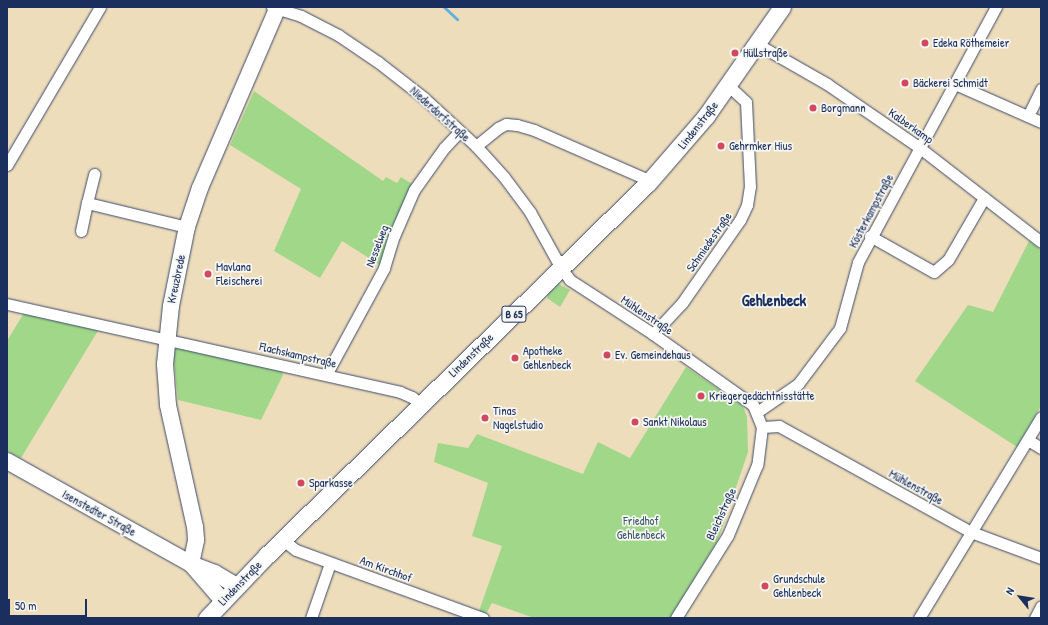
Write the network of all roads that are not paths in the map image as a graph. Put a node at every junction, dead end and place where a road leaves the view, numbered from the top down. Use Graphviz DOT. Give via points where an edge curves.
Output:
graph roads {
  1 [pos="100,7"];
  2 [pos="275,7"];
  3 [pos="782,7"];
  4 [pos="996,7"];
  5 [pos="757,44"];
  6 [pos="955,84"];
  7 [pos="728,85"];
  8 [pos="1041,89"];
  9 [pos="1028,116"];
  10 [pos="1041,122"];
  11 [pos="460,131"];
  12 [pos="476,146"];
  13 [pos="920,148"];
  14 [pos="7,165"];
  15 [pos="94,174"];
  16 [pos="648,183"];
  17 [pos="984,198"];
  18 [pos="87,203"];
  19 [pos="187,227"];
  20 [pos="81,231"];
  21 [pos="870,236"];
  22 [pos="1041,242"];
  23 [pos="560,268"];
  24 [pos="7,304"];
  25 [pos="653,334"];
  26 [pos="166,339"];
  27 [pos="326,375"];
  28 [pos="421,404"];
  29 [pos="757,412"];
  30 [pos="1041,417"];
  31 [pos="762,426"];
  32 [pos="1028,440"];
  33 [pos="1041,448"];
  34 [pos="7,461"];
  35 [pos="971,532"];
  36 [pos="283,540"];
  37 [pos="1041,558"];
  38 [pos="330,563"];
  39 [pos="190,564"];
  40 [pos="237,586"];
  41 [pos="223,601"];
  42 [pos="1041,606"];
  43 [pos="207,618"];
  44 [pos="311,618"];
  45 [pos="483,618"];
  46 [pos="676,618"];
  47 [pos="919,618"];
  48 [pos="1035,618"];
  1 -- 14 [label="street"];
  2 -- 11 [label="street, Niederdorfstraße" via="301,16 338,35 378,62"];
  2 -- 19 [label="main road, Kreuzbrede" via="200,188"];
  3 -- 5 [label="main road, Lindenstraße / B 65"];
  4 -- 6 [label="street, Kösterkampstraße"];
  5 -- 7 [label="main road, Lindenstraße / B 65"];
  5 -- 13 [label="street, Kalberkamp" via="827,84"];
  6 -- 9 [label="street"];
  6 -- 13 [label="street, Kösterkampstraße"];
  7 -- 16 [label="main road, Lindenstraße / B 65" via="684,145"];
  7 -- 25 [label="street, Schmiedestraße" via="746,102 750,187 747,205 740,220 682,303"];
  8 -- 9 [label="street"];
  9 -- 10 [label="street"];
  11 -- 12 [label="street, Niederdorfstraße"];
  11 -- 27 [label="street, Nesselweg" via="444,148 414,190 394,236 384,268"];
  12 -- 16 [label="street" via="498,128 506,124 517,125 636,175"];
  12 -- 23 [label="street, Niederdorfstraße" via="504,177 530,212"];
  13 -- 17 [label="street, Kalberkamp"];
  13 -- 21 [label="street, Kösterkampstraße"];
  15 -- 18 [label="street"];
  16 -- 23 [label="main road, Lindenstraße / B 65"];
  17 -- 21 [label="street" via="948,260 934,272"];
  17 -- 22 [label="street, Kalberkamp"];
  18 -- 19 [label="street"];
  18 -- 20 [label="street"];
  19 -- 26 [label="main road, Kreuzbrede"];
  21 -- 29 [label="street, Kösterkampstraße" via="858,262 840,328 798,384"];
  23 -- 25 [label="street, Mühlenstraße" via="570,280"];
  23 -- 28 [label="main road, Lindenstraße / B 65"];
  24 -- 26 [label="street, Flachskampstraße"];
  25 -- 29 [label="street, Mühlenstraße" via="745,398"];
  26 -- 27 [label="street, Flachskampstraße"];
  26 -- 39 [label="main road, Kreuzbrede" via="168,405 195,527 196,540"];
  27 -- 28 [label="street, Flachskampstraße" via="400,392"];
  28 -- 36 [label="main road, Lindenstraße / B 65"];
  29 -- 31 [label="street, Bleichstraße"];
  30 -- 32 [label="street"];
  31 -- 35 [label="street, Mühlenstraße" via="779,426"];
  31 -- 46 [label="street, Bleichstraße" via="757,465 728,535"];
  32 -- 33 [label="street"];
  32 -- 35 [label="street"];
  34 -- 39 [label="main road, Isenstedter Straße"];
  35 -- 37 [label="street, Mühlenstraße"];
  35 -- 47 [label="street"];
  36 -- 38 [label="street, Am Kirchhof" via="296,550"];
  36 -- 40 [label="main road, Lindenstraße / B 65"];
  38 -- 44 [label="street"];
  38 -- 45 [label="street, Am Kirchhof"];
  39 -- 40 [label="main road, Isenstedter Straße" via="215,573"];
  39 -- 41 [label="main road, Isenstedter Straße"];
  40 -- 41 [label="main road, Lindenstraße / B 65"];
  41 -- 43 [label="main road, Lindenstraße / B 65"];
  42 -- 48 [label="street"];
}
